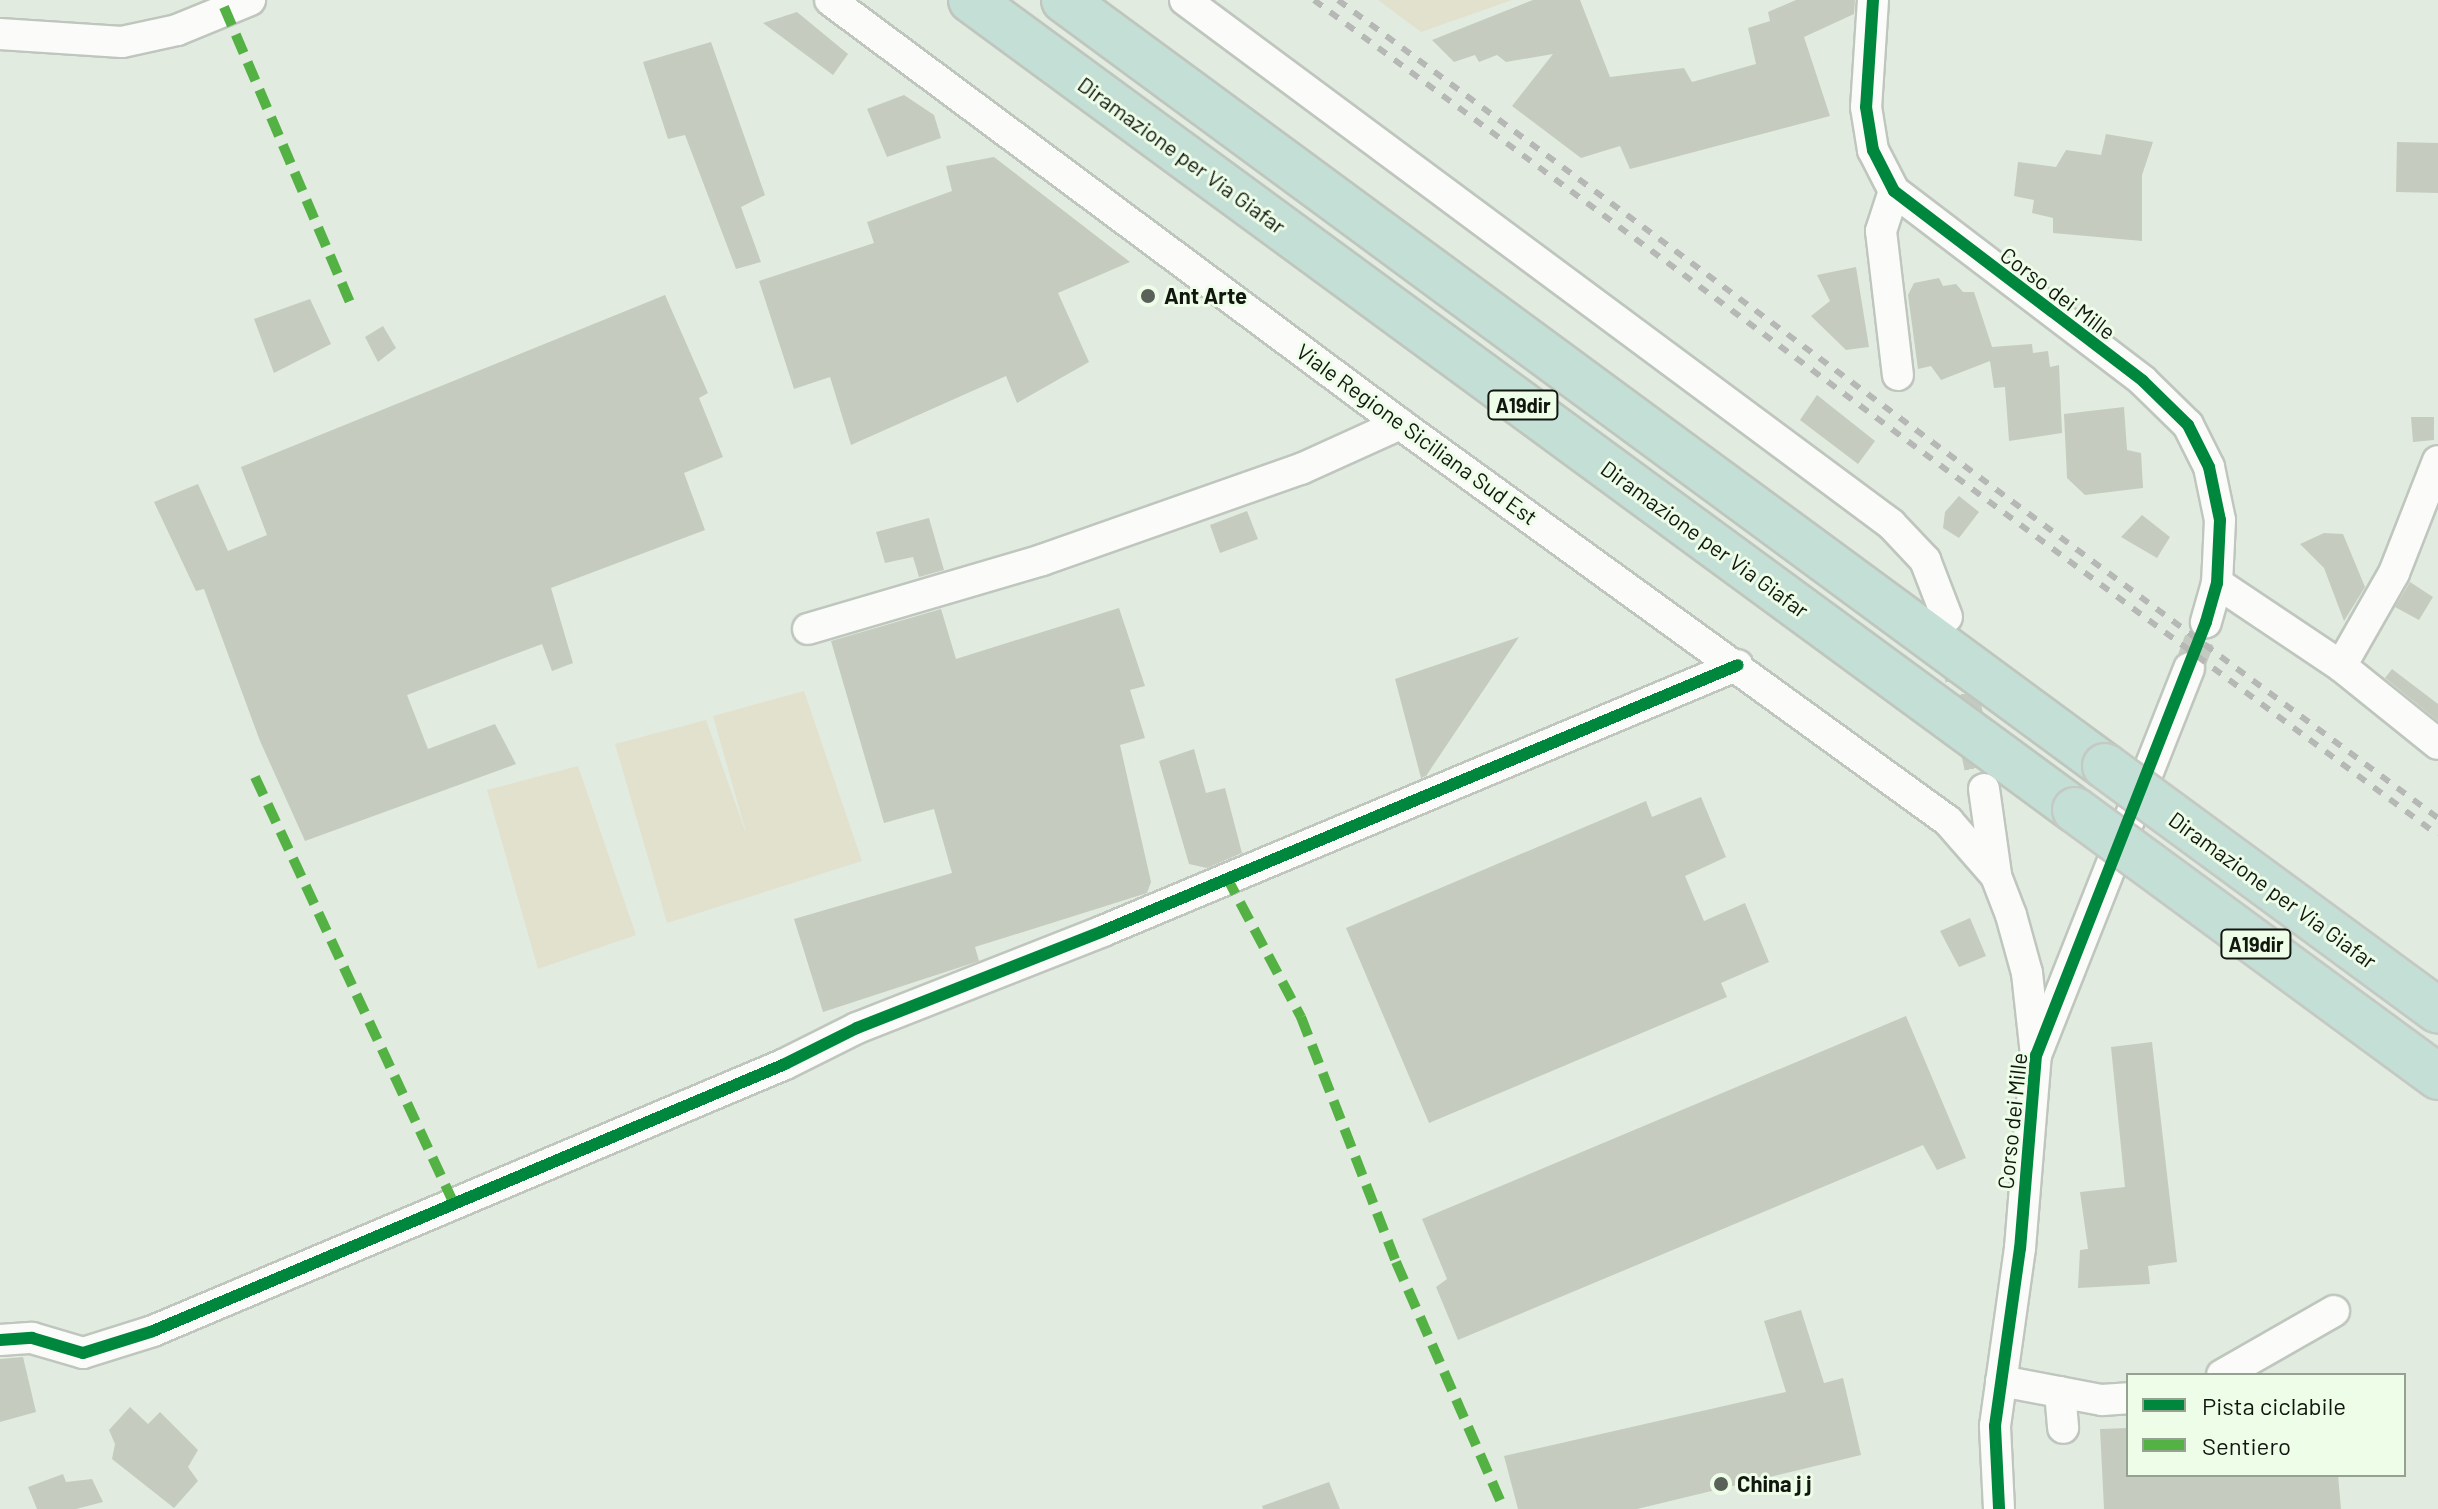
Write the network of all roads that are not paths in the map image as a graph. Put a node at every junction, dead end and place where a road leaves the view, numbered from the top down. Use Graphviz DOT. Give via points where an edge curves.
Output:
graph roads {
  1 [pos="250,0"];
  2 [pos="830,0"];
  3 [pos="971,0"];
  4 [pos="1064,0"];
  5 [pos="1185,0"];
  6 [pos="1873,0"];
  7 [pos="0,34"];
  8 [pos="1894,191"];
  9 [pos="1898,375"];
  10 [pos="1400,424"];
  11 [pos="2438,461"];
  12 [pos="2217,583"];
  13 [pos="1947,617"];
  14 [pos="2206,622"];
  15 [pos="808,629"];
  16 [pos="1738,665"];
  17 [pos="2341,666"];
  18 [pos="2189,668"];
  19 [pos="2438,744"];
  20 [pos="1984,789"];
  21 [pos="1996,876"];
  22 [pos="2438,1011"];
  23 [pos="2036,1055"];
  24 [pos="2438,1077"];
  25 [pos="2334,1311"];
  26 [pos="0,1340"];
  27 [pos="2226,1373"];
  28 [pos="2001,1381"];
  29 [pos="2060,1392"];
  30 [pos="2126,1398"];
  31 [pos="2063,1428"];
  32 [pos="1999,1509"];
  1 -- 7 [label="street" via="177,30 122,42"];
  2 -- 10 [label="street, Viale Regione Siciliana Sud Est"];
  3 -- 24 [label="highway, Diramazione per Via Giafar / A19dir, bridge"];
  4 -- 22 [label="highway, Diramazione per Via Giafar / A19dir, bridge"];
  5 -- 13 [label="street" via="1891,524 1925,560"];
  6 -- 8 [label="street, Corso dei Mille" via="1866,107 1873,150"];
  8 -- 9 [label="street" via="1881,231"];
  8 -- 12 [label="street, Corso dei Mille" via="2143,381 2188,425 2209,467 2220,520"];
  10 -- 15 [label="street" via="1301,469 1042,560"];
  10 -- 16 [label="street, Viale Regione Siciliana Sud Est"];
  11 -- 17 [label="street" via="2394,573"];
  12 -- 14 [label="street, Corso dei Mille"];
  12 -- 17 [label="street"];
  16 -- 21 [label="street, Viale Regione Siciliana Sud Est" via="1948,821"];
  16 -- 26 [label="street" via="1103,931 857,1028 785,1064 153,1331 83,1353 32,1338"];
  17 -- 19 [label="street"];
  18 -- 23 [label="street, Corso dei Mille"];
  20 -- 21 [label="street, Viale Regione Siciliana Sud Est"];
  21 -- 23 [label="street, Viale Regione Siciliana Sud Est" via="2027,973"];
  23 -- 28 [label="street, Corso dei Mille" via="2020,1248"];
  25 -- 27 [label="street"];
  28 -- 29 [label="street"];
  28 -- 32 [label="street, Corso dei Mille" via="1995,1426"];
  29 -- 30 [label="street" via="2102,1400"];
  29 -- 31 [label="street"];
}
